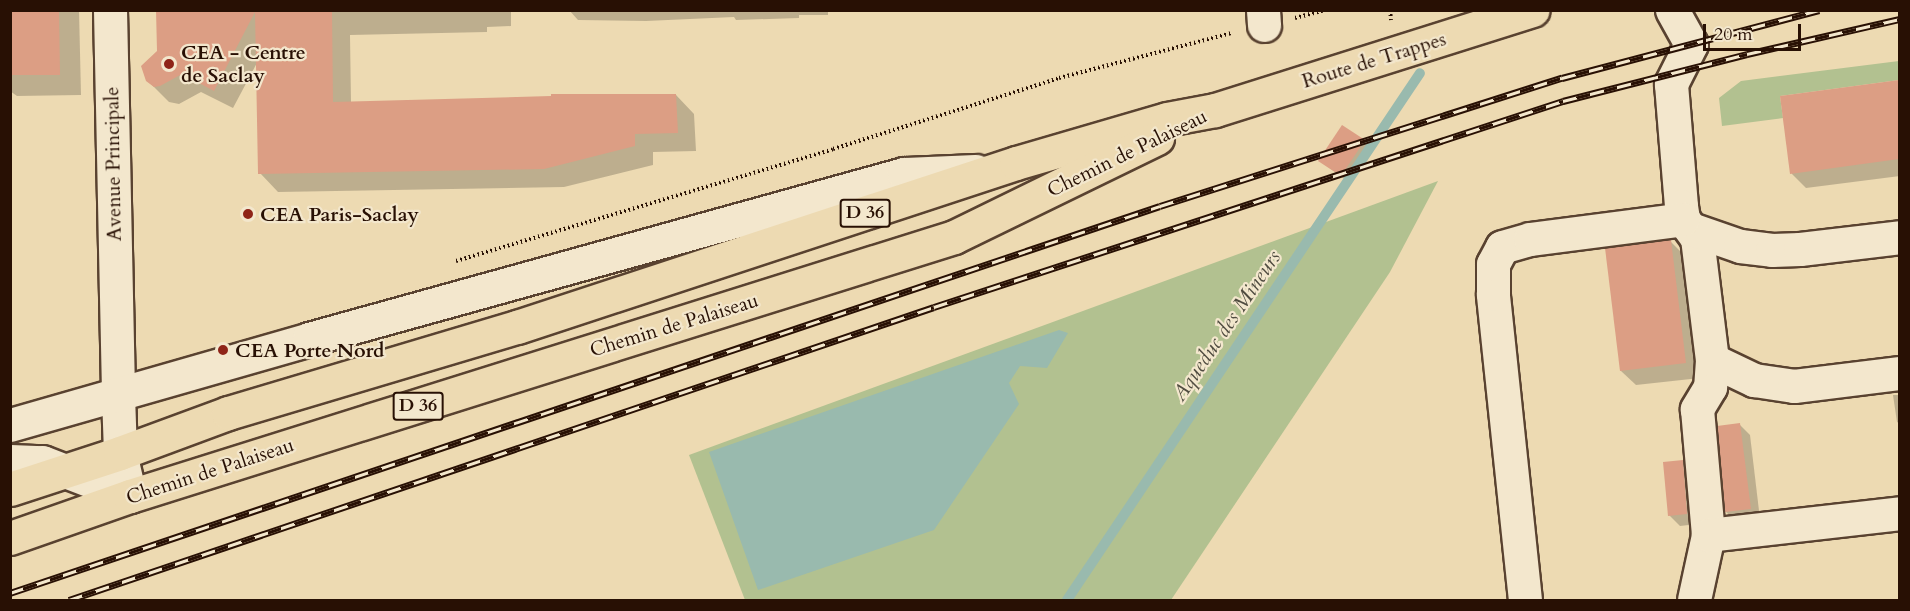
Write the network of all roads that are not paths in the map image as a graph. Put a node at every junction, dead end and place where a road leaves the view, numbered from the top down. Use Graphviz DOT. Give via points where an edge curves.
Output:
graph roads {
  1 [pos="110,10"];
  2 [pos="1533,10"];
  3 [pos="1672,10"];
  4 [pos="1215,110"];
  5 [pos="996,171"];
  6 [pos="1687,224"];
  7 [pos="1899,237"];
  8 [pos="1712,360"];
  9 [pos="1899,373"];
  10 [pos="118,395"];
  11 [pos="10,425"];
  12 [pos="120,453"];
  13 [pos="10,461"];
  14 [pos="65,471"];
  15 [pos="10,489"];
  16 [pos="130,496"];
  17 [pos="1899,513"];
  18 [pos="1708,535"];
  19 [pos="10,537"];
  20 [pos="1525,600"];
  21 [pos="1694,600"];
  1 -- 10 [label="street, Avenue Principale"];
  2 -- 4 [label="main road, Route de Trappes / D 36"];
  3 -- 6 [label="street" via="1691,44 1671,84"];
  4 -- 5 [label="main road, Chemin de Palaiseau / D 36" via="1167,119"];
  4 -- 16 [label="main road, Chemin de Palaiseau / D 36" via="954,237"];
  5 -- 10 [label="street" via="904,174"];
  5 -- 12 [label="main road, Chemin de Palaiseau / D 36" via="517,327 228,413"];
  6 -- 7 [label="street" via="1740,246 1772,250"];
  6 -- 8 [label="street" via="1697,238"];
  6 -- 20 [label="street" via="1530,239 1502,247 1493,264"];
  8 -- 9 [label="street" via="1754,380 1794,386"];
  8 -- 18 [label="street" via="1710,387 1697,409"];
  10 -- 11 [label="street"];
  10 -- 12 [label="street"];
  12 -- 14 [label="main road, Chemin de Palaiseau / D 36"];
  12 -- 16 [label="street"];
  13 -- 14 [label="street" via="42,462"];
  14 -- 15 [label="main road, Chemin de Palaiseau / D 36"];
  14 -- 16 [label="street"];
  16 -- 19 [label="main road, Chemin de Palaiseau / D 36"];
  17 -- 18 [label="street"];
  18 -- 21 [label="street"];
}
